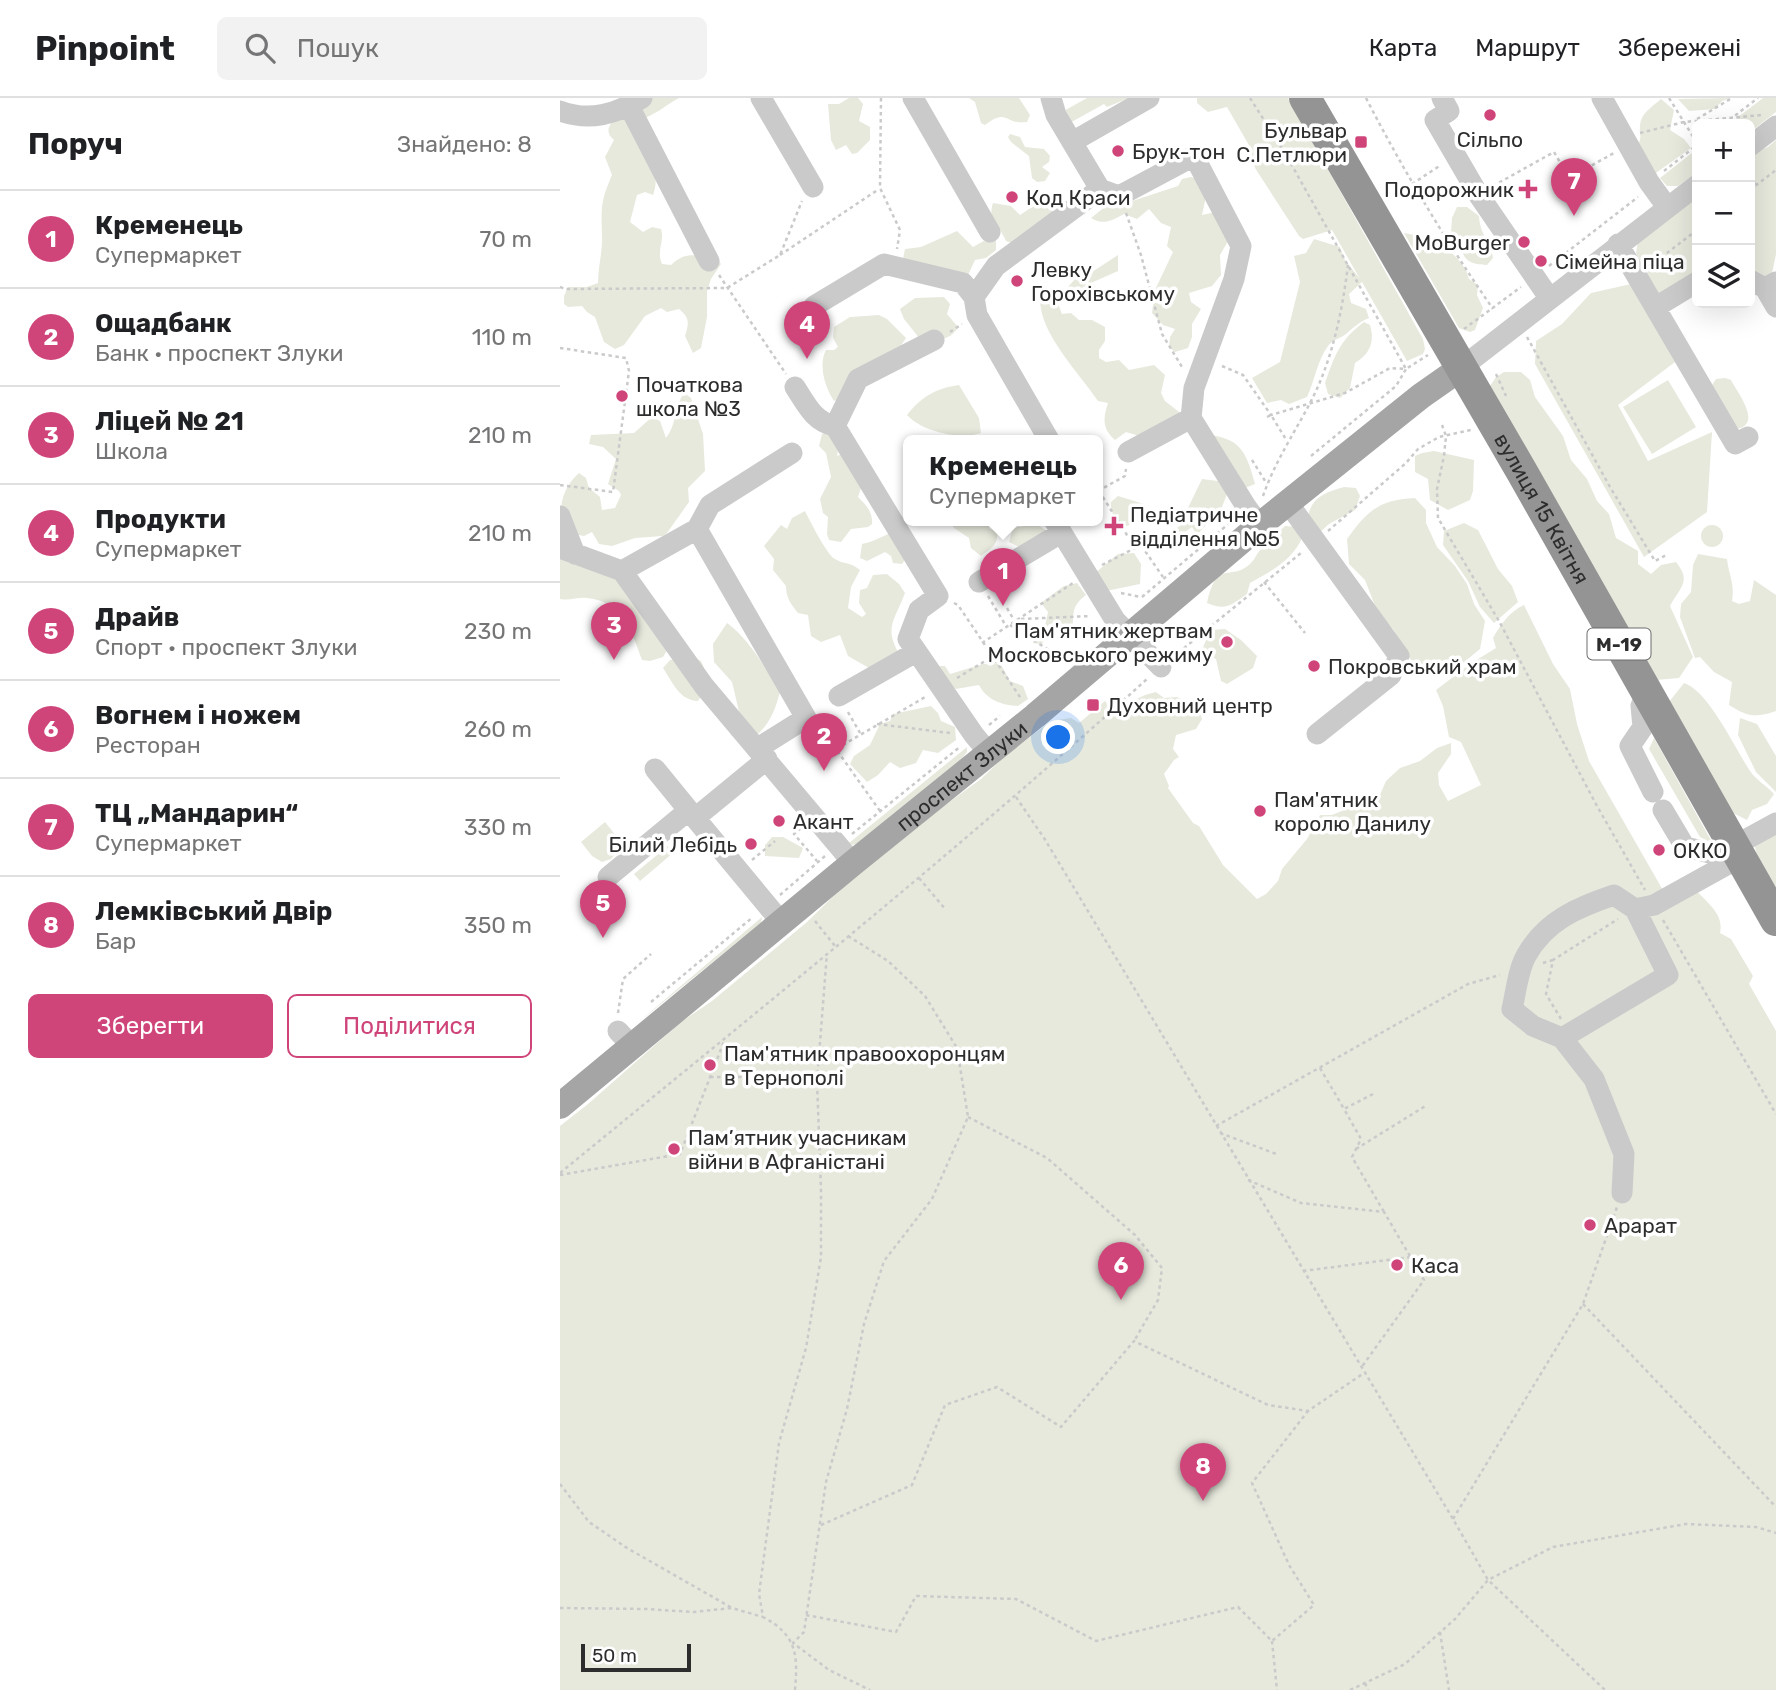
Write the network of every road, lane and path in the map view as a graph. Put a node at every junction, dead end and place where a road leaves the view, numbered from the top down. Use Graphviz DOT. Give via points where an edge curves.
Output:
graph roads {
  1 [pos="761,98"];
  2 [pos="881,98"];
  3 [pos="913,98"];
  4 [pos="1051,98"];
  5 [pos="1149,98"];
  6 [pos="1250,98"];
  7 [pos="1305,98"];
  8 [pos="1366,98"];
  9 [pos="1442,98"];
  10 [pos="1602,98"];
  11 [pos="1669,98"];
  12 [pos="1732,98"];
  13 [pos="1758,98"];
  14 [pos="635,102"];
  15 [pos="561,113"];
  16 [pos="1734,117"];
  17 [pos="1697,119"];
  18 [pos="1714,119"];
  19 [pos="1731,119"];
  20 [pos="1774,120"];
  21 [pos="1692,121"];
  22 [pos="1684,122"];
  23 [pos="1692,136"];
  24 [pos="1626,141"];
  25 [pos="1755,141"];
  26 [pos="1072,142"];
  27 [pos="1692,148"];
  28 [pos="1439,166"];
  29 [pos="1776,170"];
  30 [pos="1649,182"];
  31 [pos="1753,182"];
  32 [pos="811,184"];
  33 [pos="1412,184"];
  34 [pos="1756,186"];
  35 [pos="880,188"];
  36 [pos="1692,189"];
  37 [pos="1110,192"];
  38 [pos="1478,194"];
  39 [pos="1668,207"];
  40 [pos="990,232"];
  41 [pos="1692,234"];
  42 [pos="1618,244"];
  43 [pos="780,255"];
  44 [pos="709,261"];
  45 [pos="1348,265"];
  46 [pos="895,266"];
  47 [pos="1638,275"];
  48 [pos="1534,278"];
  49 [pos="1764,284"];
  50 [pos="1692,285"];
  51 [pos="560,287"];
  52 [pos="727,288"];
  53 [pos="974,297"];
  54 [pos="1550,299"];
  55 [pos="814,306"];
  56 [pos="1656,307"];
  57 [pos="1776,307"];
  58 [pos="1493,309"];
  59 [pos="1518,322"];
  60 [pos="1462,331"];
  61 [pos="934,340"];
  62 [pos="560,348"];
  63 [pos="1429,355"];
  64 [pos="1205,358"];
  65 [pos="1461,368"];
  66 [pos="1406,369"];
  67 [pos="1496,374"];
  68 [pos="795,387"];
  69 [pos="1194,388"];
  70 [pos="1311,403"];
  71 [pos="1510,405"];
  72 [pos="1269,416"];
  73 [pos="1191,418"];
  74 [pos="1442,425"];
  75 [pos="835,426"];
  76 [pos="1468,432"];
  77 [pos="1046,435"];
  78 [pos="1446,436"];
  79 [pos="1748,436"];
  80 [pos="1287,442"];
  81 [pos="1128,452"];
  82 [pos="792,453"];
  83 [pos="1252,460"];
  84 [pos="560,485"];
  85 [pos="1267,485"];
  86 [pos="1103,488"];
  87 [pos="1274,497"];
  88 [pos="1103,499"];
  89 [pos="560,516"];
  90 [pos="1260,526"];
  91 [pos="1057,527"];
  92 [pos="697,529"];
  93 [pos="1315,542"];
  94 [pos="1141,545"];
  95 [pos="567,551"];
  96 [pos="1668,554"];
  97 [pos="622,571"];
  98 [pos="1085,575"];
  99 [pos="1163,577"];
  100 [pos="979,582"];
  101 [pos="1264,582"];
  102 [pos="938,596"];
  103 [pos="1007,608"];
  104 [pos="1016,620"];
  105 [pos="1007,625"];
  106 [pos="1121,628"];
  107 [pos="1305,633"];
  108 [pos="982,643"];
  109 [pos="916,652"];
  110 [pos="992,657"];
  111 [pos="1069,663"];
  112 [pos="1161,667"];
  113 [pos="941,688"];
  114 [pos="1647,692"];
  115 [pos="839,696"];
  116 [pos="1022,700"];
  117 [pos="806,718"];
  118 [pos="877,724"];
  119 [pos="1044,726"];
  120 [pos="860,733"];
  121 [pos="1317,734"];
  122 [pos="982,744"];
  123 [pos="836,749"];
  124 [pos="1065,752"];
  125 [pos="762,754"];
  126 [pos="655,769"];
  127 [pos="1016,797"];
  128 [pos="880,811"];
  129 [pos="692,814"];
  130 [pos="815,817"];
  131 [pos="1776,823"];
  132 [pos="775,841"];
  133 [pos="673,845"];
  134 [pos="681,854"];
  135 [pos="1735,858"];
  136 [pos="817,862"];
  137 [pos="853,863"];
  138 [pos="738,871"];
  139 [pos="608,877"];
  140 [pos="919,878"];
  141 [pos="1644,907"];
  142 [pos="946,910"];
  143 [pos="813,919"];
  144 [pos="1776,920"];
  145 [pos="782,923"];
  146 [pos="848,936"];
  147 [pos="835,947"];
  148 [pos="827,953"];
  149 [pos="651,954"];
  150 [pos="1553,960"];
  151 [pos="1522,969"];
  152 [pos="623,1032"];
  153 [pos="1566,1036"];
  154 [pos="726,1039"];
  155 [pos="1320,1068"];
  156 [pos="710,1077"];
  157 [pos="817,1081"];
  158 [pos="1373,1094"];
  159 [pos="1427,1105"];
  160 [pos="560,1106"];
  161 [pos="1344,1109"];
  162 [pos="1776,1114"];
  163 [pos="968,1117"];
  164 [pos="1216,1126"];
  165 [pos="1220,1133"];
  166 [pos="1356,1149"];
  167 [pos="1279,1155"];
  168 [pos="560,1174"];
  169 [pos="1248,1180"];
  170 [pos="1622,1193"];
  171 [pos="1384,1212"];
  172 [pos="1411,1257"];
  173 [pos="1303,1271"];
  174 [pos="1583,1304"];
  175 [pos="1134,1341"];
  176 [pos="1361,1368"];
  177 [pos="1364,1373"];
  178 [pos="1308,1411"];
  179 [pos="560,1484"];
  180 [pos="1776,1507"];
  181 [pos="1454,1520"];
  182 [pos="819,1525"];
  183 [pos="1776,1533"];
  184 [pos="1488,1580"];
  185 [pos="560,1608"];
  186 [pos="732,1608"];
  187 [pos="806,1615"];
  188 [pos="763,1617"];
  189 [pos="1440,1632"];
  190 [pos="1272,1641"];
  191 [pos="793,1643"];
  192 [pos="1365,1683"];
  193 [pos="795,1690"];
  194 [pos="870,1690"];
  195 [pos="1278,1690"];
  196 [pos="1350,1690"];
  197 [pos="1368,1690"];
  198 [pos="1449,1690"];
  199 [pos="1605,1690"];
  1 -- 32 [label="street"];
  2 -- 35 [label="path"];
  3 -- 40 [label="street"];
  4 -- 26 [label="street"];
  5 -- 26 [label="street"];
  6 -- 45 [label="path"];
  7 -- 65 [label="highway, вулиця 15 Квітня / М-19"];
  8 -- 33 [label="path"];
  9 -- 38 [label="street" via="1450,111 1435,120"];
  10 -- 24 [label="street"];
  11 -- 22 [label="path"];
  12 -- 17 [label="path"];
  13 -- 16 [label="path"];
  14 -- 15 [label="street" via="594,118"];
  14 -- 44 [label="street"];
  16 -- 18 [label="path"];
  16 -- 19 [label="path"];
  16 -- 20 [label="path"];
  20 -- 25 [label="street"];
  21 -- 22 [label="path"];
  22 -- 23 [label="path"];
  22 -- 24 [label="path"];
  24 -- 30 [label="street"];
  24 -- 38 [label="path" via="1569,178 1554,152"];
  26 -- 37 [label="street"];
  27 -- 30 [label="path"];
  28 -- 33 [label="path"];
  29 -- 34 [label="path"];
  30 -- 39 [label="street"];
  30 -- 48 [label="path" via="1642,194"];
  31 -- 34 [label="path"];
  32 -- 43 [label="path"];
  33 -- 58 [label="path"];
  35 -- 43 [label="path"];
  35 -- 46 [label="path" via="900,230"];
  36 -- 39 [label="street"];
  37 -- 53 [label="street" via="996,266"];
  37 -- 64 [label="street" via="1194,156 1241,246"];
  37 -- 69 [label="path" via="1141,255 1161,334"];
  38 -- 48 [label="street"];
  39 -- 42 [label="street"];
  41 -- 47 [label="path"];
  42 -- 47 [label="street"];
  42 -- 54 [label="street"];
  43 -- 52 [label="path"];
  44 -- 52 [label="path"];
  45 -- 66 [label="path"];
  45 -- 70 [label="path" via="1337,331"];
  46 -- 53 [label="street" via="964,283"];
  46 -- 55 [label="street" via="884,264"];
  47 -- 56 [label="street"];
  48 -- 54 [label="street"];
  48 -- 58 [label="path"];
  49 -- 57 [label="street"];
  50 -- 56 [label="street"];
  51 -- 52 [label="path"];
  52 -- 68 [label="path"];
  53 -- 77 [label="street" via="977,316"];
  54 -- 59 [label="street"];
  56 -- 79 [label="street" via="1735,444"];
  58 -- 60 [label="path"];
  59 -- 65 [label="street"];
  59 -- 96 [label="path" via="1656,561"];
  61 -- 75 [label="street" via="858,379"];
  62 -- 84 [label="path" via="626,358 629,371 613,492"];
  63 -- 66 [label="path"];
  64 -- 69 [label="street"];
  64 -- 72 [label="path" via="1243,375"];
  65 -- 87 [label="main road, проспект Злуки"];
  65 -- 114 [label="highway, вулиця 15 Квітня / М-19"];
  66 -- 70 [label="path" via="1391,368 1345,393"];
  67 -- 71 [label="path"];
  68 -- 75 [label="street" via="813,415"];
  69 -- 73 [label="street"];
  70 -- 72 [label="path"];
  70 -- 80 [label="path"];
  72 -- 80 [label="path"];
  73 -- 81 [label="street"];
  73 -- 90 [label="street"];
  74 -- 78 [label="path"];
  75 -- 102 [label="street"];
  76 -- 78 [label="path"];
  78 -- 93 [label="path" via="1418,449"];
  78 -- 141 [label="path" via="1437,489 1438,518 1499,621 1597,806"];
  80 -- 85 [label="path"];
  81 -- 86 [label="path" via="1125,476"];
  82 -- 92 [label="street" via="710,505"];
  83 -- 85 [label="path"];
  85 -- 87 [label="path"];
  85 -- 87 [label="path"];
  87 -- 90 [label="main road, проспект Злуки"];
  87 -- 93 [label="street"];
  88 -- 94 [label="path" via="1127,535"];
  89 -- 95 [label="street"];
  90 -- 106 [label="main road, проспект Злуки"];
  91 -- 98 [label="street"];
  91 -- 100 [label="street"];
  92 -- 97 [label="street"];
  92 -- 117 [label="street"];
  93 -- 101 [label="path"];
  93 -- 121 [label="street" via="1399,656 1391,675"];
  94 -- 98 [label="path"];
  94 -- 99 [label="path"];
  95 -- 97 [label="street"];
  97 -- 125 [label="street" via="704,685"];
  98 -- 104 [label="path"];
  98 -- 106 [label="street"];
  100 -- 105 [label="path"];
  101 -- 107 [label="path"];
  101 -- 112 [label="path"];
  102 -- 108 [label="path" via="958,605"];
  102 -- 109 [label="street" via="919,610 908,639"];
  103 -- 104 [label="path"];
  104 -- 105 [label="path"];
  104 -- 106 [label="path" via="1091,616"];
  105 -- 108 [label="path"];
  105 -- 111 [label="path"];
  106 -- 112 [label="street"];
  106 -- 122 [label="main road, проспект Злуки"];
  108 -- 110 [label="path"];
  109 -- 113 [label="street"];
  109 -- 115 [label="street"];
  110 -- 113 [label="path"];
  110 -- 116 [label="path"];
  112 -- 124 [label="path"];
  113 -- 118 [label="path"];
  113 -- 122 [label="street"];
  114 -- 135 [label="highway, вулиця 15 Квітня / М-19"];
  114 -- 135 [label="street" via="1641,706 1643,727 1630,747 1658,801 1685,847"];
  115 -- 120 [label="path"];
  117 -- 123 [label="path" via="819,720"];
  117 -- 125 [label="street"];
  118 -- 120 [label="path"];
  118 -- 122 [label="path"];
  119 -- 124 [label="path"];
  120 -- 123 [label="path"];
  122 -- 137 [label="main road, проспект Злуки"];
  123 -- 128 [label="path"];
  124 -- 127 [label="path"];
  125 -- 129 [label="street"];
  125 -- 130 [label="street"];
  126 -- 129 [label="street"];
  127 -- 140 [label="path"];
  127 -- 164 [label="path"];
  129 -- 138 [label="street"];
  129 -- 139 [label="street"];
  130 -- 136 [label="path" via="794,834"];
  130 -- 137 [label="street"];
  131 -- 135 [label="street"];
  132 -- 138 [label="path"];
  133 -- 134 [label="path"];
  135 -- 141 [label="street"];
  135 -- 144 [label="highway, вулиця 15 Квітня / М-19"];
  137 -- 145 [label="main road, проспект Злуки"];
  138 -- 145 [label="street"];
  140 -- 142 [label="path"];
  140 -- 146 [label="path"];
  141 -- 150 [label="path"];
  141 -- 151 [label="street" via="1614,895 1564,915 1544,929"];
  141 -- 153 [label="street" via="1668,975"];
  141 -- 162 [label="path"];
  143 -- 147 [label="path"];
  145 -- 152 [label="main road, проспект Злуки"];
  146 -- 147 [label="path"];
  146 -- 163 [label="path" via="888,961 925,996 957,1048"];
  147 -- 148 [label="path"];
  148 -- 154 [label="path"];
  148 -- 157 [label="path"];
  149 -- 152 [label="path" via="623,979"];
  150 -- 151 [label="path"];
  150 -- 153 [label="path" via="1546,994"];
  151 -- 153 [label="street" via="1512,1009 1533,1026"];
  151 -- 155 [label="path" via="1468,984"];
  152 -- 160 [label="main road, проспект Злуки"];
  153 -- 170 [label="street" via="1594,1079 1624,1154"];
  154 -- 156 [label="path"];
  154 -- 168 [label="path"];
  155 -- 161 [label="path"];
  155 -- 164 [label="path"];
  156 -- 157 [label="path"];
  156 -- 168 [label="path" via="680,1154"];
  157 -- 188 [label="path" via="821,1256 806,1348 773,1477 761,1566"];
  158 -- 161 [label="path"];
  159 -- 166 [label="path"];
  161 -- 166 [label="path" via="1361,1139"];
  163 -- 175 [label="path" via="1047,1158 1135,1235 1162,1268 1158,1300"];
  163 -- 182 [label="path" via="932,1199 884,1261 864,1324"];
  164 -- 165 [label="path"];
  165 -- 167 [label="path"];
  165 -- 169 [label="path"];
  166 -- 171 [label="path" via="1352,1157"];
  169 -- 171 [label="path" via="1301,1203"];
  169 -- 173 [label="path"];
  170 -- 174 [label="path"];
  171 -- 172 [label="path"];
  172 -- 173 [label="path"];
  172 -- 176 [label="path" via="1424,1280"];
  173 -- 176 [label="path"];
  174 -- 180 [label="path"];
  174 -- 181 [label="path"];
  175 -- 178 [label="path" via="1268,1405"];
  175 -- 182 [label="path" via="1061,1427 997,1387 944,1405 912,1485"];
  176 -- 177 [label="path"];
  177 -- 178 [label="path"];
  177 -- 181 [label="path"];
  178 -- 190 [label="path" via="1252,1483 1289,1565 1314,1605"];
  179 -- 186 [label="path" via="589,1522"];
  181 -- 184 [label="path"];
  182 -- 187 [label="path"];
  183 -- 184 [label="path" via="1756,1527 1686,1524 1616,1535 1553,1547"];
  184 -- 189 [label="path"];
  184 -- 199 [label="path"];
  185 -- 186 [label="path" via="693,1612"];
  186 -- 188 [label="path"];
  187 -- 190 [label="path" via="895,1632 916,1596 1016,1599 1096,1641 1238,1607"];
  187 -- 191 [label="path" via="804,1632"];
  188 -- 191 [label="path"];
  189 -- 192 [label="path" via="1405,1664"];
  189 -- 198 [label="path"];
  190 -- 195 [label="path"];
  191 -- 193 [label="path"];
  191 -- 194 [label="path" via="829,1670"];
  192 -- 196 [label="path"];
  192 -- 197 [label="path"];
}
